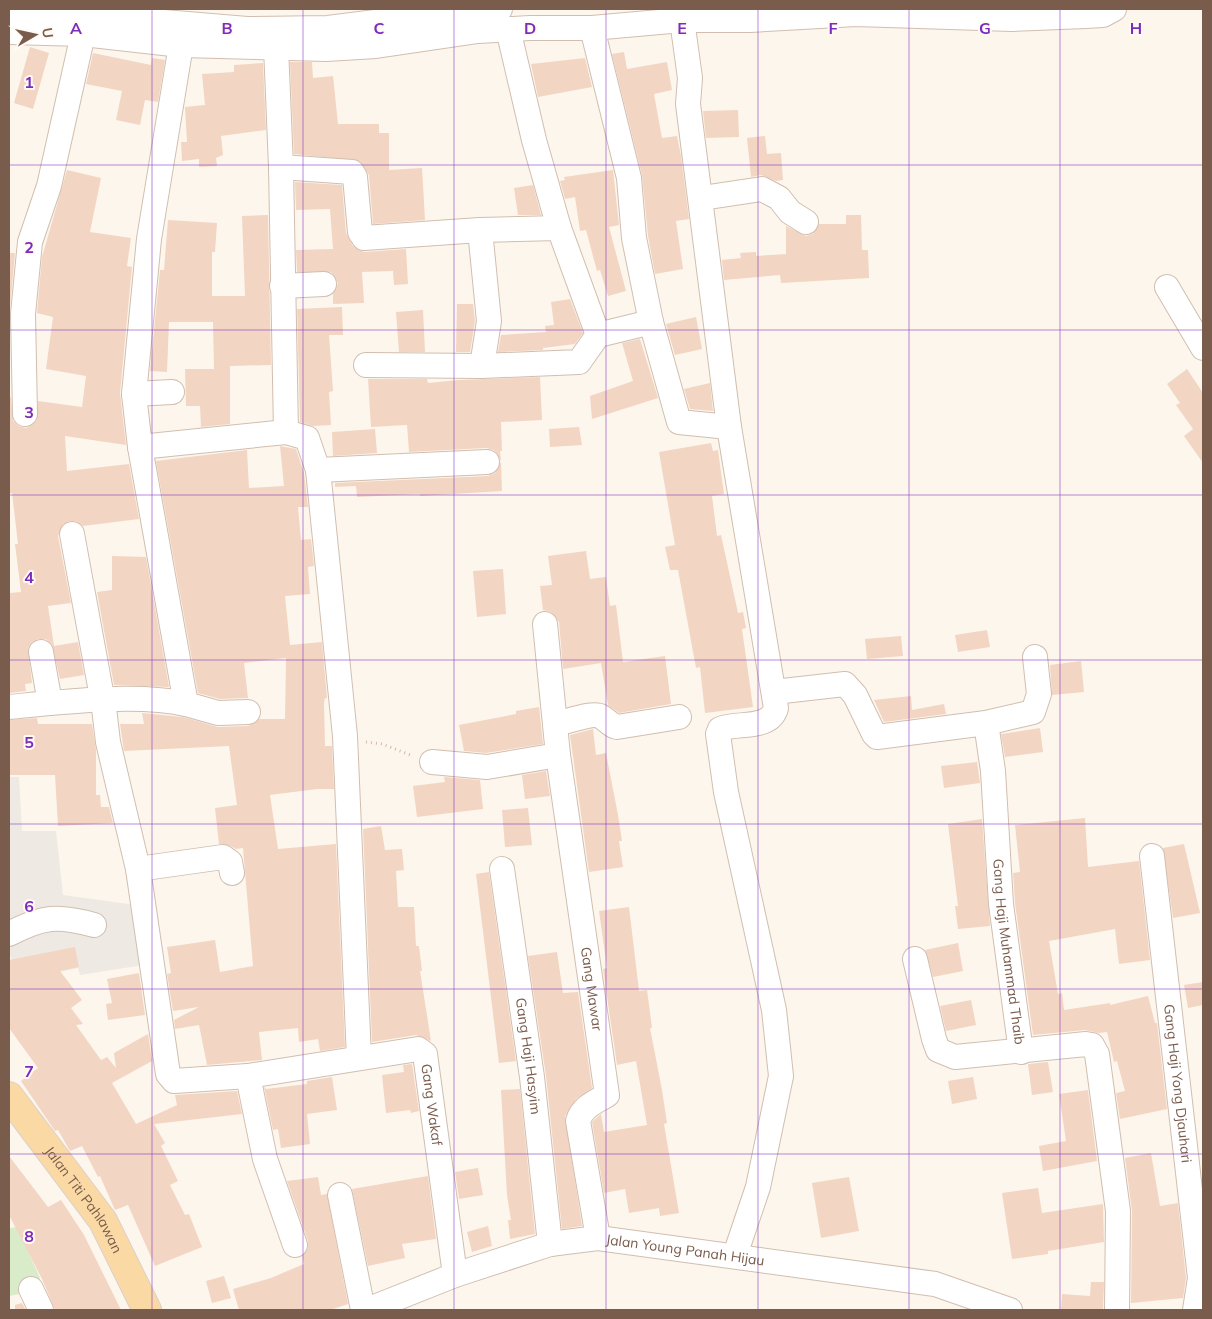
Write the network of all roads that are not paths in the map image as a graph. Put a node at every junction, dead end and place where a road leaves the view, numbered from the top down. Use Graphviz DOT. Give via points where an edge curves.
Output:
graph roads {
  1 [pos="1114,9"];
  2 [pos="778,13"];
  3 [pos="9,14"];
  4 [pos="491,20"];
  5 [pos="682,20"];
  6 [pos="127,22"];
  7 [pos="592,28"];
  8 [pos="9,32"];
  9 [pos="83,34"];
  10 [pos="181,45"];
  11 [pos="276,48"];
  12 [pos="281,167"];
  13 [pos="702,198"];
  14 [pos="806,222"];
  15 [pos="559,228"];
  16 [pos="480,230"];
  17 [pos="324,284"];
  18 [pos="282,286"];
  19 [pos="1167,287"];
  20 [pos="651,322"];
  21 [pos="598,335"];
  22 [pos="1203,348"];
  23 [pos="366,365"];
  24 [pos="482,366"];
  25 [pos="172,392"];
  26 [pos="134,394"];
  27 [pos="25,414"];
  28 [pos="730,427"];
  29 [pos="286,432"];
  30 [pos="140,447"];
  31 [pos="487,462"];
  32 [pos="318,470"];
  33 [pos="72,534"];
  34 [pos="545,624"];
  35 [pos="41,652"];
  36 [pos="1035,657"];
  37 [pos="774,692"];
  38 [pos="50,703"];
  39 [pos="103,704"];
  40 [pos="186,704"];
  41 [pos="9,707"];
  42 [pos="248,712"];
  43 [pos="679,717"];
  44 [pos="986,723"];
  45 [pos="556,724"];
  46 [pos="558,755"];
  47 [pos="432,762"];
  48 [pos="1152,856"];
  49 [pos="138,869"];
  50 [pos="502,869"];
  51 [pos="232,873"];
  52 [pos="94,925"];
  53 [pos="9,934"];
  54 [pos="915,959"];
  55 [pos="1021,1052"];
  56 [pos="359,1058"];
  57 [pos="248,1076"];
  58 [pos="9,1096"];
  59 [pos="340,1195"];
  60 [pos="598,1238"];
  61 [pos="550,1244"];
  62 [pos="295,1245"];
  63 [pos="734,1255"];
  64 [pos="1201,1271"];
  65 [pos="455,1275"];
  66 [pos="147,1310"];
  67 [pos="365,1310"];
  68 [pos="1010,1310"];
  69 [pos="1117,1310"];
  70 [pos="1195,1310"];
  1 -- 2 [label="street" via="1103,15 1012,19"];
  2 -- 5 [label="street" via="750,20"];
  3 -- 6 [label="street"];
  4 -- 6 [label="street" via="247,29"];
  4 -- 7 [label="street"];
  4 -- 11 [label="street" via="376,46"];
  4 -- 15 [label="street" via="534,140"];
  5 -- 7 [label="street"];
  5 -- 13 [label="street" via="690,78 688,104"];
  6 -- 9 [label="street"];
  6 -- 10 [label="street"];
  7 -- 20 [label="street" via="629,178 634,238"];
  8 -- 9 [label="street"];
  9 -- 27 [label="street" via="49,186 30,242 23,314"];
  10 -- 11 [label="street"];
  10 -- 26 [label="street" via="149,239"];
  11 -- 12 [label="street"];
  12 -- 16 [label="street" via="352,172 360,232 364,238"];
  12 -- 18 [label="street"];
  13 -- 14 [label="street" via="762,189 772,193 790,212"];
  13 -- 28 [label="street"];
  15 -- 16 [label="street"];
  15 -- 21 [label="street"];
  16 -- 24 [label="street" via="489,321"];
  17 -- 18 [label="street"];
  18 -- 29 [label="street"];
  19 -- 22 [label="street"];
  20 -- 21 [label="street"];
  20 -- 28 [label="street" via="679,422"];
  21 -- 24 [label="street" via="579,362"];
  23 -- 24 [label="street"];
  25 -- 26 [label="street"];
  26 -- 30 [label="street"];
  28 -- 37 [label="street"];
  29 -- 30 [label="street"];
  29 -- 32 [label="street" via="307,438"];
  30 -- 40 [label="street"];
  31 -- 32 [label="street"];
  32 -- 56 [label="street" via="345,739"];
  33 -- 39 [label="street"];
  34 -- 45 [label="street, Gang Mawar"];
  35 -- 38 [label="street"];
  36 -- 44 [label="street" via="1039,694 1033,712"];
  37 -- 44 [label="street" via="845,684 877,737"];
  37 -- 63 [label="street" via="774,716 766,722 728,726 720,729 718,734 726,792 774,1010 781,1076 758,1187"];
  38 -- 39 [label="street"];
  38 -- 41 [label="street"];
  39 -- 40 [label="street" via="173,700"];
  39 -- 49 [label="street" via="108,742"];
  40 -- 42 [label="street" via="218,713"];
  43 -- 45 [label="street" via="618,727 593,715"];
  44 -- 55 [label="street, Gang Haji Muhammad Thaib" via="993,771 1002,904"];
  45 -- 46 [label="street, Gang Mawar"];
  46 -- 47 [label="street" via="487,767"];
  46 -- 60 [label="street, Gang Mawar" via="607,1096 580,1114 578,1121"];
  48 -- 64 [label="street, Gang Haji Yong Djauhari"];
  49 -- 51 [label="street" via="223,857 230,862"];
  49 -- 57 [label="street, Gang Wakaf" via="168,1074 174,1081"];
  50 -- 61 [label="street, Gang Haji Hasyim" via="532,1077"];
  52 -- 53 [label="street" via="58,918"];
  54 -- 55 [label="street" via="938,1050 955,1057"];
  55 -- 69 [label="street, Gang Haji Muhammad Thaib" via="1086,1044 1092,1045 1097,1054 1118,1211"];
  56 -- 57 [label="street, Gang Wakaf"];
  56 -- 65 [label="street, Gang Wakaf" via="418,1049 425,1054"];
  57 -- 62 [label="street" via="265,1159"];
  58 -- 66 [label="main road, Jalan Titi Pahlawan" via="103,1221"];
  59 -- 67 [label="street"];
  60 -- 61 [label="street, Jalan Young Panah Hijau"];
  60 -- 63 [label="street, Jalan Young Panah Hijau"];
  61 -- 65 [label="street, Jalan Young Panah Hijau"];
  63 -- 68 [label="street, Jalan Young Panah Hijau" via="935,1284"];
  64 -- 70 [label="street, Gang Haji Yong Djauhari"];
  65 -- 67 [label="street, Jalan Young Panah Hijau"];
}
